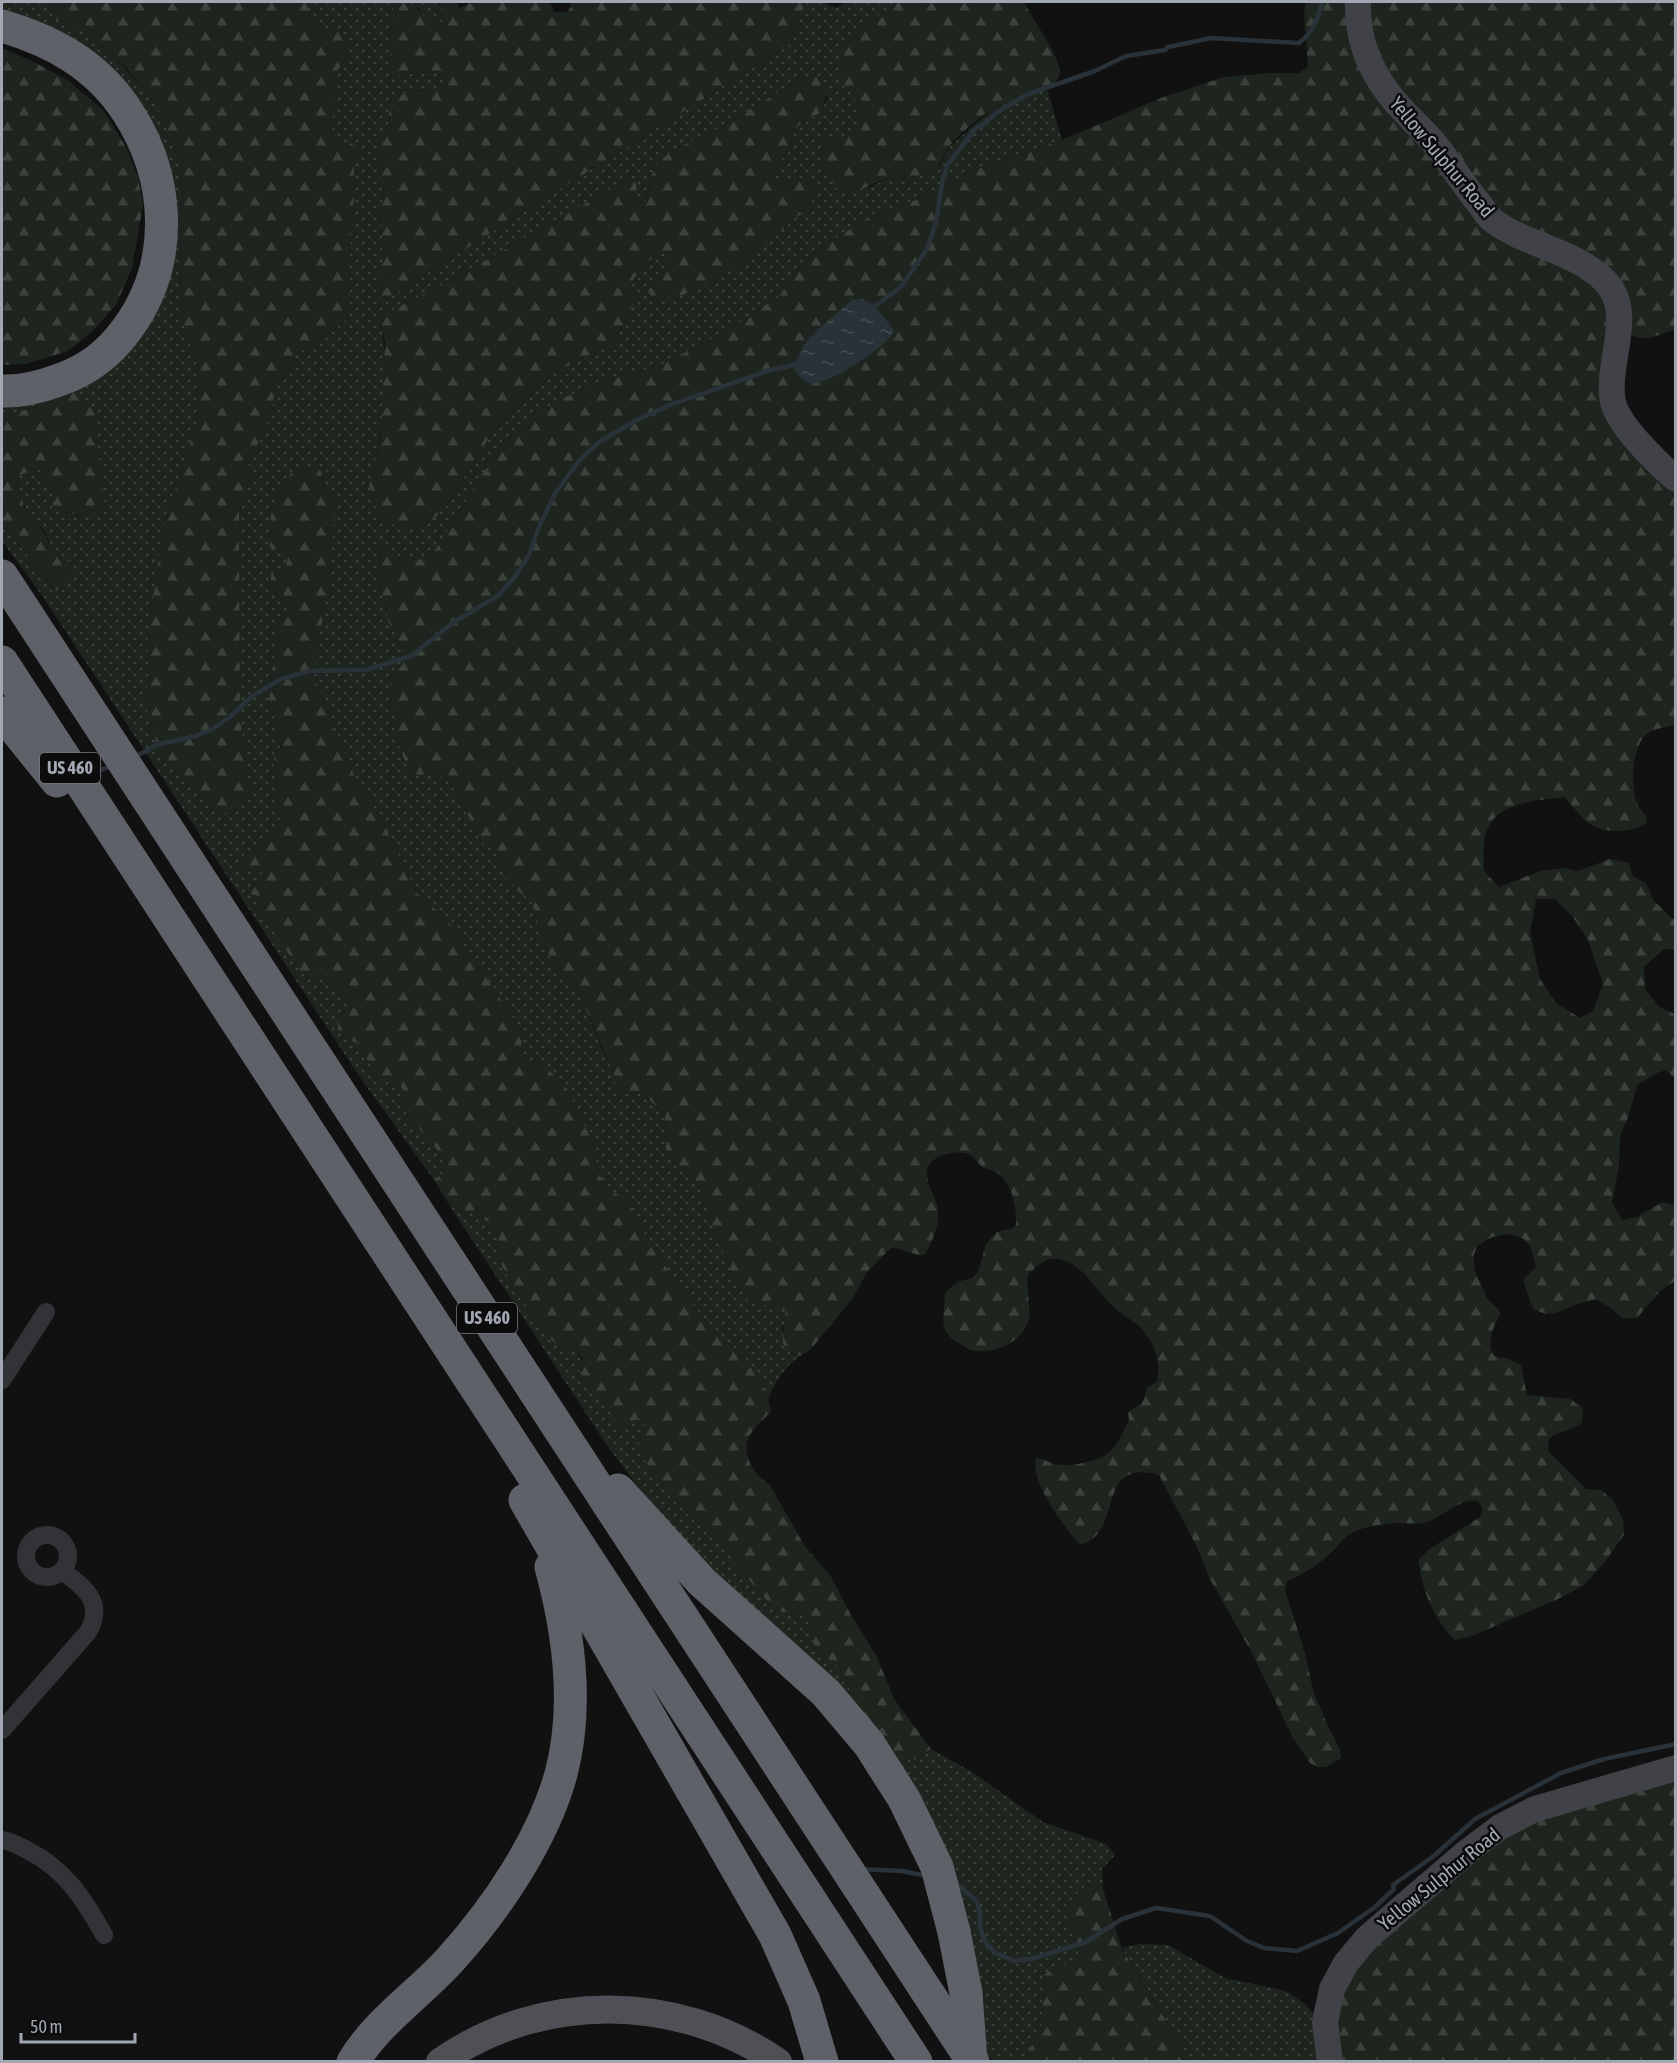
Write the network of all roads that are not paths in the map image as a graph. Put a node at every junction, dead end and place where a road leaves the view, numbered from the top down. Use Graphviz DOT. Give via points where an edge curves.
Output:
graph roads {
  1 [pos="1358,2"];
  2 [pos="2,26"];
  3 [pos="2,391"];
  4 [pos="1676,479"];
  5 [pos="2,576"];
  6 [pos="2,662"];
  7 [pos="2,713"];
  8 [pos="140,873"];
  9 [pos="391,1257"];
  10 [pos="46,1312"];
  11 [pos="489,1321"];
  12 [pos="2,1380"];
  13 [pos="538,1522"];
  14 [pos="62,1571"];
  15 [pos="2,1730"];
  16 [pos="1676,1768"];
  17 [pos="2,1840"];
  18 [pos="104,1935"];
  19 [pos="353,2061"];
  20 [pos="440,2061"];
  21 [pos="778,2061"];
  22 [pos="822,2061"];
  23 [pos="916,2061"];
  24 [pos="972,2061"];
  25 [pos="1330,2061"];
  1 -- 4 [label="street, Yellow Sulphur Road" via="1360,34 1374,72 1492,220 1586,266 1606,281 1618,305 1613,404 1628,430"];
  2 -- 3 [label="highway" via="36,38 82,63 127,110 143,138 153,168 163,226 151,289 139,314 101,359 76,375 44,386"];
  5 -- 11 [label="highway, US 460"];
  6 -- 8 [label="highway, US 460"];
  7 -- 8 [label="highway" via="72,799"];
  8 -- 9 [label="highway, US 460"];
  9 -- 13 [label="highway"];
  9 -- 23 [label="highway, US 460"];
  10 -- 12 [label="street"];
  11 -- 24 [label="highway, US 460"];
  11 -- 24 [label="highway, bridge" via="618,1490 702,1582 826,1693 869,1744 904,1799 937,1866 966,1993"];
  13 -- 19 [label="highway" via="561,1605 570,1664 570,1723 561,1774 520,1866 492,1909 449,1961 377,2031"];
  13 -- 22 [label="highway" via="775,1935 804,2001"];
  14 -- 15 [label="street" via="88,1593 94,1621"];
  16 -- 25 [label="street, Yellow Sulphur Road" via="1535,1809 1500,1827 1467,1852 1367,1938 1346,1963 1332,1989 1325,2022"];
  17 -- 18 [label="street" via="41,1857 70,1881"];
  20 -- 21 [label="main road" via="511,2025 556,2013 600,2008 690,2019 744,2040"];
}
